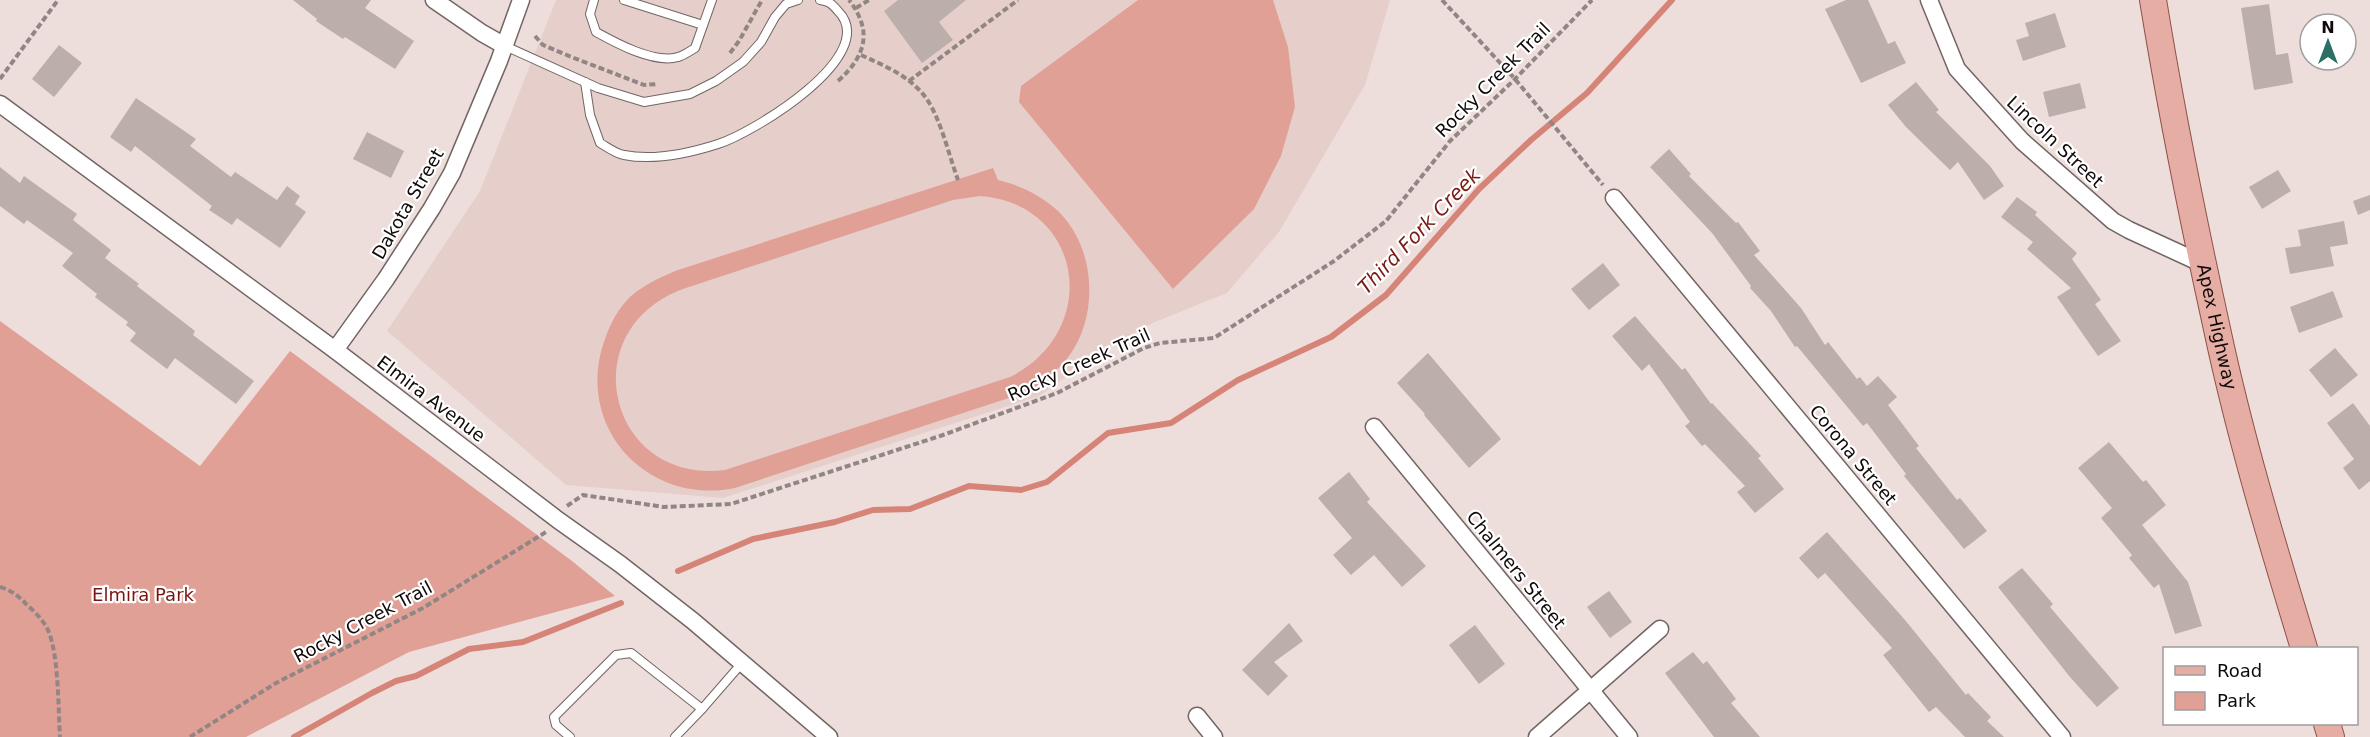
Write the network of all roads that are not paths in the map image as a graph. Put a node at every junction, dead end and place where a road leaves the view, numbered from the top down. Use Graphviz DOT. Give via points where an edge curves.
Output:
graph roads {
  1 [pos="434,0"];
  2 [pos="521,0"];
  3 [pos="594,0"];
  4 [pos="624,0"];
  5 [pos="712,0"];
  6 [pos="798,0"];
  7 [pos="820,0"];
  8 [pos="1929,0"];
  9 [pos="2153,0"];
  10 [pos="645,3"];
  11 [pos="703,25"];
  12 [pos="505,46"];
  13 [pos="585,82"];
  14 [pos="0,104"];
  15 [pos="1614,198"];
  16 [pos="2203,264"];
  17 [pos="334,350"];
  18 [pos="1374,427"];
  19 [pos="1660,629"];
  20 [pos="2304,647"];
  21 [pos="742,663"];
  22 [pos="1590,690"];
  23 [pos="702,709"];
  24 [pos="1197,716"];
  25 [pos="570,737"];
  26 [pos="675,737"];
  27 [pos="829,737"];
  28 [pos="1214,737"];
  29 [pos="1537,737"];
  30 [pos="1629,737"];
  31 [pos="2062,737"];
  1 -- 12 [label="street"];
  2 -- 12 [label="street, Dakota Street"];
  3 -- 11 [label="lane" via="590,14 596,32 619,45 660,58 678,57 695,48"];
  4 -- 10 [label="lane"];
  5 -- 11 [label="lane"];
  6 -- 13 [label="lane" via="786,4 743,62 690,94 644,102"];
  7 -- 13 [label="lane" via="829,1 845,17 847,37 837,61 793,103 719,144 650,158 622,155 600,143 590,115"];
  8 -- 16 [label="street, Lincoln Street" via="1957,69 2022,141 2113,221"];
  9 -- 16 [label="main road, Apex Highway"];
  10 -- 11 [label="lane"];
  12 -- 13 [label="lane"];
  12 -- 17 [label="street, Dakota Street" via="447,182 387,279"];
  14 -- 17 [label="street, Elmira Avenue"];
  15 -- 31 [label="street, Corona Street"];
  16 -- 20 [label="main road, Apex Highway" via="2246,446"];
  17 -- 21 [label="street, Elmira Avenue" via="620,564"];
  18 -- 22 [label="street, Chalmers Street"];
  19 -- 22 [label="street"];
  21 -- 23 [label="lane"];
  21 -- 27 [label="street, Elmira Avenue"];
  22 -- 29 [label="street"];
  22 -- 30 [label="street, Chalmers Street"];
  23 -- 25 [label="lane" via="631,653 616,655 554,717 556,725"];
  23 -- 26 [label="lane"];
  24 -- 28 [label="street"];
}
